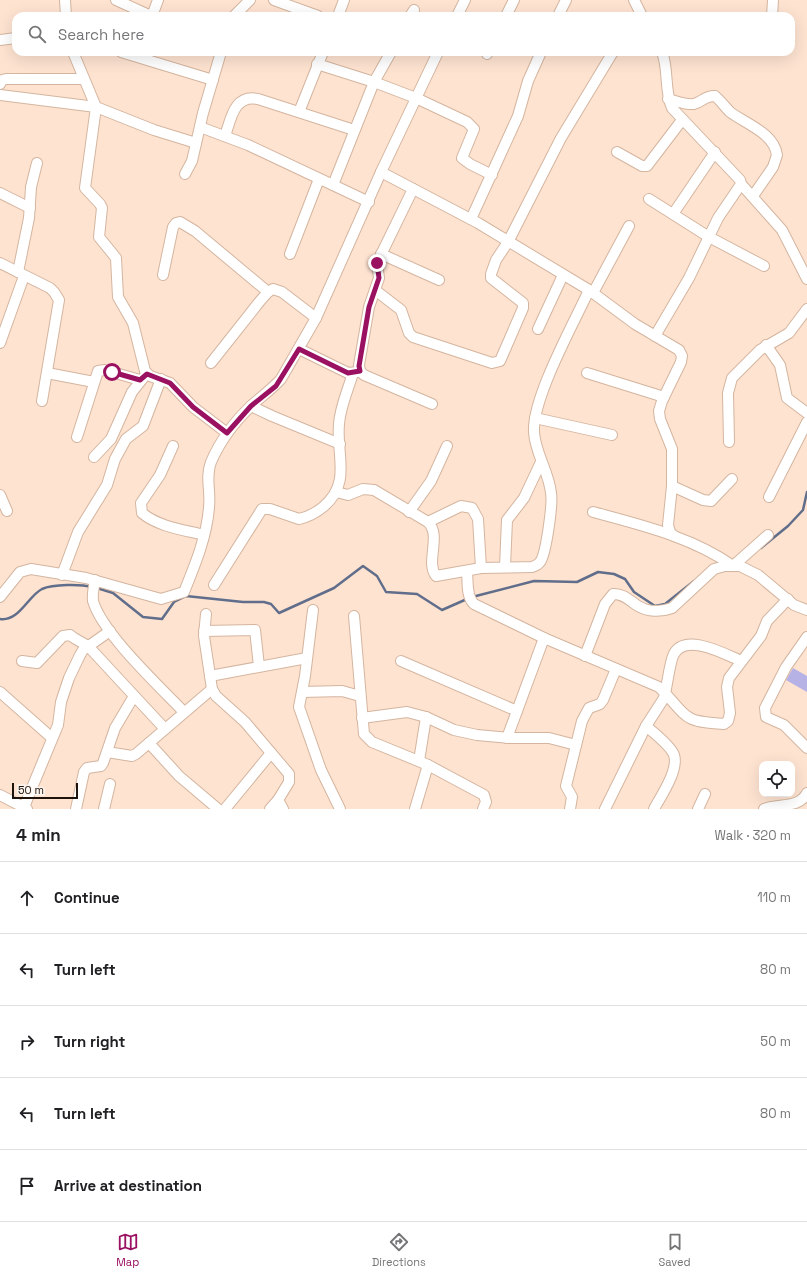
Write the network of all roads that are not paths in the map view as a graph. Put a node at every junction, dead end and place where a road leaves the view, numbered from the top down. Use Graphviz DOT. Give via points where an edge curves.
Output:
graph roads {
  1 [pos="65,0"];
  2 [pos="116,0"];
  3 [pos="158,0"];
  4 [pos="250,0"];
  5 [pos="274,0"];
  6 [pos="344,0"];
  7 [pos="465,0"];
  8 [pos="514,0"];
  9 [pos="566,0"];
  10 [pos="773,0"];
  11 [pos="66,12"];
  12 [pos="143,12"];
  13 [pos="154,12"];
  14 [pos="238,12"];
  15 [pos="307,12"];
  16 [pos="340,12"];
  17 [pos="459,12"];
  18 [pos="508,12"];
  19 [pos="560,12"];
  20 [pos="772,12"];
  21 [pos="12,38"];
  22 [pos="0,40"];
  23 [pos="75,56"];
  24 [pos="134,56"];
  25 [pos="220,56"];
  26 [pos="320,56"];
  27 [pos="389,56"];
  28 [pos="436,56"];
  29 [pos="539,56"];
  30 [pos="611,56"];
  31 [pos="664,56"];
  32 [pos="317,64"];
  33 [pos="84,79"];
  34 [pos="212,80"];
  35 [pos="374,82"];
  36 [pos="0,84"];
  37 [pos="0,95"];
  38 [pos="416,98"];
  39 [pos="668,99"];
  40 [pos="96,107"];
  41 [pos="299,112"];
  42 [pos="682,120"];
  43 [pos="200,127"];
  44 [pos="354,130"];
  45 [pos="225,136"];
  46 [pos="196,143"];
  47 [pos="617,152"];
  48 [pos="715,152"];
  49 [pos="37,163"];
  50 [pos="381,172"];
  51 [pos="185,174"];
  52 [pos="492,175"];
  53 [pos="319,179"];
  54 [pos="741,184"];
  55 [pos="333,185"];
  56 [pos="413,189"];
  57 [pos="0,193"];
  58 [pos="753,196"];
  59 [pos="648,199"];
  60 [pos="369,202"];
  61 [pos="30,208"];
  62 [pos="673,214"];
  63 [pos="471,219"];
  64 [pos="629,226"];
  65 [pos="709,237"];
  66 [pos="508,242"];
  67 [pos="290,254"];
  68 [pos="381,254"];
  69 [pos="0,263"];
  70 [pos="764,266"];
  71 [pos="21,274"];
  72 [pos="163,275"];
  73 [pos="563,275"];
  74 [pos="807,278"];
  75 [pos="439,280"];
  76 [pos="375,290"];
  77 [pos="268,292"];
  78 [pos="591,292"];
  79 [pos="807,309"];
  80 [pos="316,318"];
  81 [pos="538,329"];
  82 [pos="655,336"];
  83 [pos="0,343"];
  84 [pos="766,345"];
  85 [pos="299,349"];
  86 [pos="211,363"];
  87 [pos="356,372"];
  88 [pos="47,373"];
  89 [pos="587,373"];
  90 [pos="144,377"];
  91 [pos="161,379"];
  92 [pos="94,382"];
  93 [pos="664,396"];
  94 [pos="42,401"];
  95 [pos="432,404"];
  96 [pos="251,406"];
  97 [pos="807,413"];
  98 [pos="535,418"];
  99 [pos="807,422"];
  100 [pos="227,433"];
  101 [pos="612,435"];
  102 [pos="77,437"];
  103 [pos="728,442"];
  104 [pos="340,444"];
  105 [pos="172,446"];
  106 [pos="447,446"];
  107 [pos="94,457"];
  108 [pos="541,462"];
  109 [pos="732,479"];
  110 [pos="672,486"];
  111 [pos="336,492"];
  112 [pos="0,495"];
  113 [pos="768,497"];
  114 [pos="7,511"];
  115 [pos="409,512"];
  116 [pos="593,512"];
  117 [pos="428,522"];
  118 [pos="204,535"];
  119 [pos="768,535"];
  120 [pos="674,536"];
  121 [pos="733,566"];
  122 [pos="481,568"];
  123 [pos="505,568"];
  124 [pos="467,571"];
  125 [pos="62,575"];
  126 [pos="95,582"];
  127 [pos="214,585"];
  128 [pos="0,597"];
  129 [pos="788,599"];
  130 [pos="313,610"];
  131 [pos="807,610"];
  132 [pos="206,614"];
  133 [pos="354,616"];
  134 [pos="110,631"];
  135 [pos="204,631"];
  136 [pos="807,637"];
  137 [pos="544,638"];
  138 [pos="88,646"];
  139 [pos="803,650"];
  140 [pos="585,656"];
  141 [pos="307,658"];
  142 [pos="22,661"];
  143 [pos="401,661"];
  144 [pos="741,661"];
  145 [pos="259,666"];
  146 [pos="616,669"];
  147 [pos="210,676"];
  148 [pos="212,689"];
  149 [pos="302,692"];
  150 [pos="0,693"];
  151 [pos="665,693"];
  152 [pos="134,696"];
  153 [pos="360,696"];
  154 [pos="517,711"];
  155 [pos="184,712"];
  156 [pos="426,717"];
  157 [pos="362,718"];
  158 [pos="646,726"];
  159 [pos="165,729"];
  160 [pos="52,738"];
  161 [pos="507,738"];
  162 [pos="149,743"];
  163 [pos="576,745"];
  164 [pos="807,748"];
  165 [pos="107,752"];
  166 [pos="271,753"];
  167 [pos="419,761"];
  168 [pos="428,765"];
  169 [pos="110,784"];
  170 [pos="807,793"];
  171 [pos="705,794"];
  172 [pos="0,795"];
  173 [pos="278,800"];
  174 [pos="26,808"];
  175 [pos="76,809"];
  176 [pos="104,809"];
  177 [pos="218,809"];
  178 [pos="225,809"];
  179 [pos="270,809"];
  180 [pos="283,809"];
  181 [pos="340,809"];
  182 [pos="415,809"];
  183 [pos="483,809"];
  184 [pos="570,809"];
  185 [pos="605,809"];
  186 [pos="654,809"];
  187 [pos="698,809"];
  188 [pos="764,809"];
  1 -- 11 [label="street"];
  2 -- 12 [label="street"];
  3 -- 13 [label="street"];
  4 -- 14 [label="street"];
  5 -- 15 [label="street"];
  6 -- 16 [label="street"];
  7 -- 17 [label="street"];
  8 -- 18 [label="street"];
  9 -- 19 [label="street"];
  10 -- 20 [label="street"];
  21 -- 22 [label="street"];
  23 -- 33 [label="street"];
  24 -- 34 [label="street"];
  25 -- 34 [label="street"];
  26 -- 32 [label="street"];
  27 -- 35 [label="street"];
  28 -- 38 [label="street"];
  29 -- 52 [label="street" via="528,81 518,116"];
  30 -- 66 [label="street" via="561,138"];
  31 -- 39 [label="street"];
  32 -- 35 [label="street"];
  32 -- 41 [label="street"];
  33 -- 36 [label="street" via="6,79"];
  33 -- 40 [label="street"];
  34 -- 43 [label="street"];
  35 -- 38 [label="street"];
  35 -- 44 [label="street"];
  37 -- 40 [label="street"];
  38 -- 50 [label="street"];
  38 -- 52 [label="street" via="472,126 473,133 462,158"];
  39 -- 42 [label="street"];
  39 -- 58 [label="street" via="684,103 698,102 708,96 715,96 730,111 766,137 777,152 771,170"];
  40 -- 46 [label="street"];
  40 -- 90 [label="street" via="85,188 102,208 99,237 116,258 118,297 133,323"];
  41 -- 44 [label="street"];
  41 -- 45 [label="street" via="258,99 246,98 241,100 236,108"];
  42 -- 47 [label="street" via="646,166"];
  42 -- 48 [label="street"];
  43 -- 45 [label="street"];
  43 -- 46 [label="street"];
  44 -- 55 [label="street"];
  45 -- 53 [label="street"];
  46 -- 51 [label="street" via="192,161"];
  48 -- 54 [label="street"];
  48 -- 62 [label="street"];
  49 -- 61 [label="street" via="31,187"];
  50 -- 56 [label="street"];
  50 -- 60 [label="street"];
  52 -- 63 [label="street"];
  53 -- 55 [label="street"];
  53 -- 67 [label="street"];
  54 -- 58 [label="street"];
  54 -- 65 [label="street" via="718,218"];
  55 -- 60 [label="street"];
  56 -- 63 [label="street"];
  56 -- 68 [label="street"];
  57 -- 61 [label="street"];
  58 -- 74 [label="street" via="782,230"];
  59 -- 62 [label="street"];
  60 -- 80 [label="street"];
  61 -- 71 [label="street"];
  62 -- 65 [label="street"];
  63 -- 66 [label="street"];
  64 -- 78 [label="street"];
  65 -- 70 [label="street"];
  65 -- 82 [label="street" via="689,278"];
  66 -- 73 [label="street"];
  66 -- 76 [label="street" via="493,267 491,278 520,299 523,308 503,356 497,363 413,336 401,310"];
  68 -- 75 [label="street"];
  68 -- 76 [label="street" via="377,263 379,278"];
  69 -- 71 [label="street"];
  71 -- 83 [label="street"];
  71 -- 88 [label="street" via="50,288 59,300"];
  72 -- 77 [label="street" via="173,227 180,222"];
  73 -- 78 [label="street"];
  73 -- 81 [label="street"];
  76 -- 87 [label="street" via="369,307"];
  77 -- 80 [label="street" via="278,289"];
  77 -- 86 [label="street"];
  78 -- 82 [label="street" via="634,324"];
  78 -- 98 [label="street" via="551,371"];
  79 -- 84 [label="street" via="789,333"];
  80 -- 85 [label="street"];
  82 -- 93 [label="street" via="673,345 682,356 682,362"];
  84 -- 97 [label="street" via="780,365 787,398"];
  84 -- 103 [label="street" via="735,374 730,384"];
  85 -- 87 [label="street" via="344,372"];
  85 -- 96 [label="street" via="276,386"];
  87 -- 95 [label="street"];
  87 -- 104 [label="street" via="339,423"];
  88 -- 92 [label="street"];
  88 -- 94 [label="street"];
  89 -- 93 [label="street"];
  90 -- 91 [label="street"];
  90 -- 92 [label="street" via="101,369"];
  90 -- 107 [label="street" via="132,392 111,439"];
  91 -- 100 [label="street" via="170,383 193,407"];
  91 -- 125 [label="street" via="143,426 126,439 115,459 107,486 78,532"];
  92 -- 102 [label="street"];
  93 -- 110 [label="street" via="659,411 672,449"];
  96 -- 100 [label="street"];
  96 -- 104 [label="street"];
  98 -- 101 [label="street"];
  98 -- 108 [label="street" via="534,433"];
  99 -- 113 [label="street"];
  100 -- 118 [label="street" via="208,472 210,505"];
  104 -- 111 [label="street" via="342,472"];
  105 -- 118 [label="street" via="160,475 141,503 142,513 155,521"];
  106 -- 115 [label="street" via="431,481"];
  108 -- 123 [label="street" via="524,498 507,520"];
  108 -- 123 [label="street" via="552,503 543,557 538,565 532,567"];
  109 -- 110 [label="street" via="711,502"];
  110 -- 120 [label="street" via="668,525"];
  111 -- 115 [label="street" via="348,495 363,489 374,490"];
  111 -- 127 [label="street" via="320,510 304,518 291,518 270,509 262,509"];
  112 -- 114 [label="street"];
  115 -- 117 [label="street"];
  116 -- 120 [label="street"];
  117 -- 122 [label="street" via="461,506 475,510 478,519"];
  117 -- 124 [label="street" via="432,529 434,574 439,576"];
  118 -- 126 [label="street" via="181,594 161,599 153,598 121,586"];
  119 -- 121 [label="street"];
  120 -- 121 [label="street" via="713,552"];
  121 -- 129 [label="street" via="740,566 758,575"];
  121 -- 140 [label="street" via="714,570 672,608 663,611 639,607 618,593 613,594 606,604"];
  122 -- 123 [label="street"];
  122 -- 124 [label="street"];
  124 -- 137 [label="street" via="470,597 492,614"];
  125 -- 126 [label="street"];
  125 -- 128 [label="street" via="25,569"];
  126 -- 134 [label="street" via="92,596 95,606"];
  129 -- 131 [label="street" via="794,605"];
  129 -- 144 [label="street" via="767,621 761,636"];
  130 -- 141 [label="street"];
  132 -- 135 [label="street"];
  133 -- 153 [label="street"];
  134 -- 138 [label="street"];
  134 -- 155 [label="street"];
  135 -- 145 [label="street" via="255,630"];
  135 -- 147 [label="street"];
  136 -- 139 [label="street"];
  137 -- 140 [label="street"];
  137 -- 154 [label="street"];
  138 -- 142 [label="street" via="66,635 38,663"];
  138 -- 152 [label="street"];
  138 -- 160 [label="street" via="80,655 69,678 61,702 58,725"];
  139 -- 164 [label="street" via="786,667 764,713 766,717 790,730"];
  140 -- 146 [label="street"];
  141 -- 145 [label="street"];
  141 -- 149 [label="street"];
  143 -- 154 [label="street"];
  144 -- 151 [label="street" via="713,649 692,644 684,646 677,649 673,656"];
  144 -- 151 [label="street" via="729,678 727,687 730,718 724,724 687,718"];
  145 -- 147 [label="street"];
  146 -- 151 [label="street" via="659,687"];
  146 -- 163 [label="street" via="603,700 584,714"];
  147 -- 148 [label="street"];
  148 -- 155 [label="street"];
  148 -- 166 [label="street"];
  149 -- 153 [label="street" via="342,691"];
  149 -- 181 [label="street" via="299,708 301,716 321,770"];
  150 -- 160 [label="street"];
  151 -- 158 [label="street"];
  152 -- 159 [label="street"];
  152 -- 165 [label="street" via="115,728"];
  153 -- 157 [label="street"];
  154 -- 161 [label="street"];
  155 -- 159 [label="street"];
  156 -- 157 [label="street" via="406,712"];
  156 -- 161 [label="street" via="454,730"];
  156 -- 167 [label="street"];
  157 -- 167 [label="street" via="367,739"];
  158 -- 185 [label="street"];
  158 -- 186 [label="street" via="674,756 670,778"];
  159 -- 162 [label="street"];
  160 -- 174 [label="street"];
  161 -- 163 [label="street" via="549,738"];
  162 -- 165 [label="street" via="132,756"];
  162 -- 177 [label="street" via="179,776"];
  163 -- 184 [label="street" via="566,786 572,797"];
  165 -- 175 [label="street" via="101,766 88,768 84,772"];
  166 -- 173 [label="street" via="290,777"];
  166 -- 178 [label="street"];
  167 -- 168 [label="street"];
  168 -- 182 [label="street"];
  168 -- 183 [label="street" via="484,795 486,802"];
  169 -- 176 [label="street"];
  170 -- 188 [label="street" via="791,805"];
  171 -- 187 [label="street"];
  172 -- 174 [label="street"];
  173 -- 179 [label="street"];
  173 -- 180 [label="street"];
}
